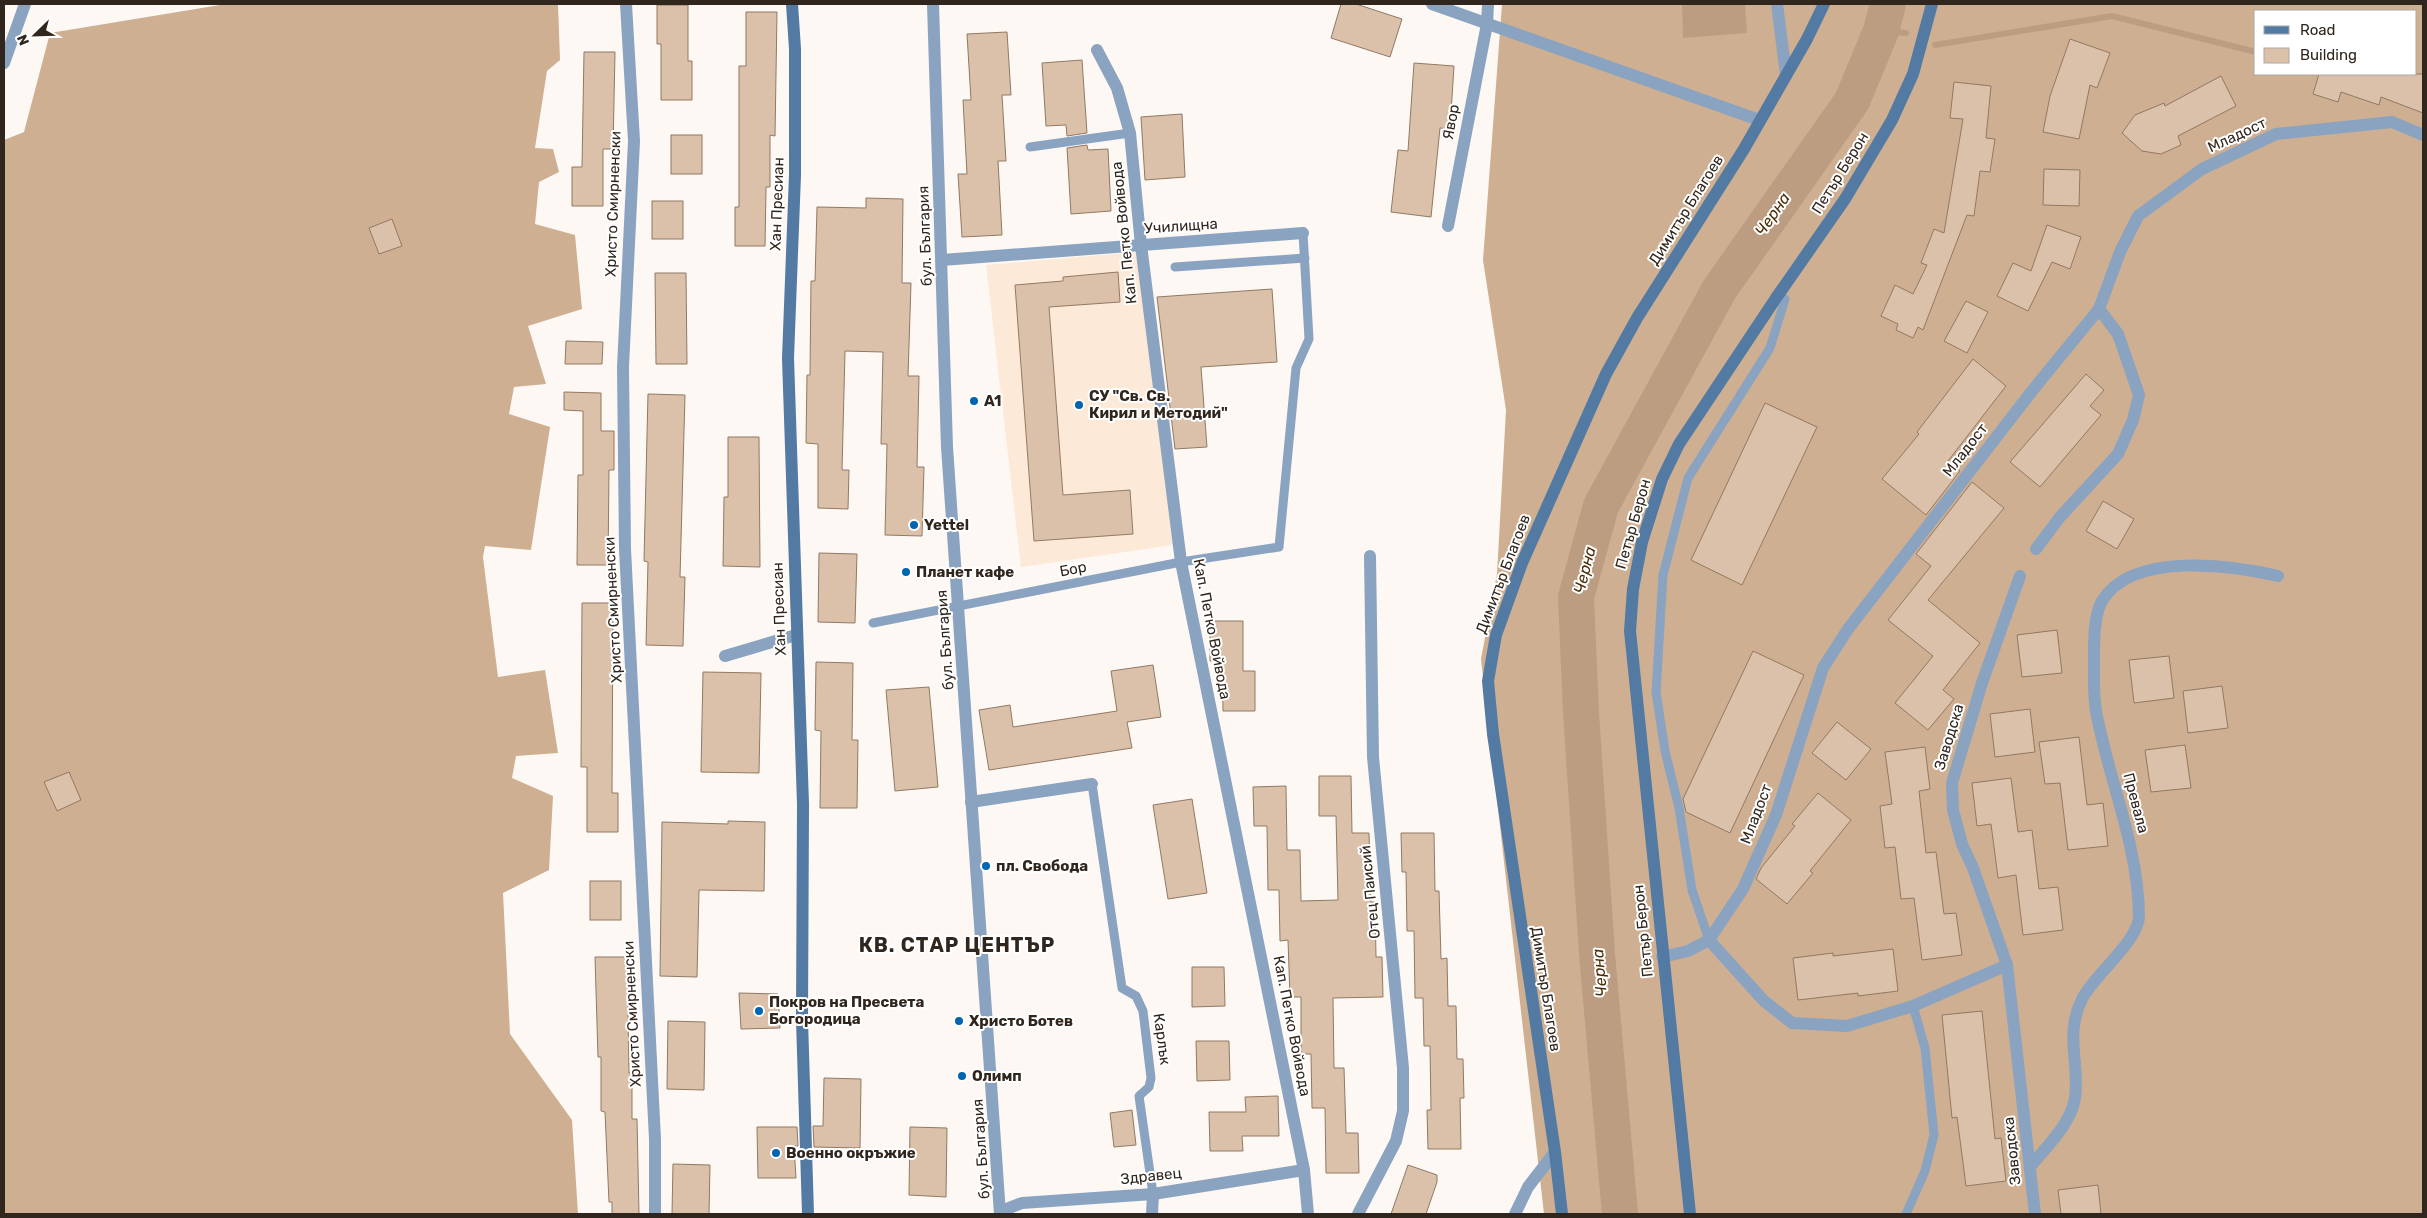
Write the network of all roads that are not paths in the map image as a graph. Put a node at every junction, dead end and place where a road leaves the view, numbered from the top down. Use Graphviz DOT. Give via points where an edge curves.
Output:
graph roads {
  1 [pos="25,4"];
  2 [pos="626,4"];
  3 [pos="792,4"];
  4 [pos="933,4"];
  5 [pos="1432,4"];
  6 [pos="1488,4"];
  7 [pos="1777,4"];
  8 [pos="1824,4"];
  9 [pos="1932,4"];
  10 [pos="1487,24"];
  11 [pos="1097,50"];
  12 [pos="4,63"];
  13 [pos="1786,75"];
  14 [pos="1759,120"];
  15 [pos="1130,133"];
  16 [pos="2423,135"];
  17 [pos="1030,147"];
  18 [pos="1448,226"];
  19 [pos="1303,233"];
  20 [pos="1141,245"];
  21 [pos="1304,258"];
  22 [pos="942,260"];
  23 [pos="1176,267"];
  24 [pos="1785,299"];
  25 [pos="2099,308"];
  26 [pos="2036,549"];
  27 [pos="1370,556"];
  28 [pos="1181,562"];
  29 [pos="2020,576"];
  30 [pos="2278,576"];
  31 [pos="959,604"];
  32 [pos="873,623"];
  33 [pos="796,634"];
  34 [pos="725,656"];
  35 [pos="1092,784"];
  36 [pos="971,802"];
  37 [pos="1709,940"];
  38 [pos="1662,957"];
  39 [pos="2007,965"];
  40 [pos="1914,1006"];
  41 [pos="1555,1152"];
  42 [pos="2030,1167"];
  43 [pos="1304,1170"];
  44 [pos="1152,1194"];
  45 [pos="1001,1212"];
  46 [pos="654,1214"];
  47 [pos="808,1214"];
  48 [pos="1152,1214"];
  49 [pos="1308,1214"];
  50 [pos="1358,1214"];
  51 [pos="1514,1214"];
  52 [pos="1562,1214"];
  53 [pos="1690,1214"];
  54 [pos="1906,1214"];
  55 [pos="2035,1214"];
  1 -- 12 [label="street"];
  2 -- 46 [label="street, Христо Смирненски" via="634,141 623,367 625,549 655,1139"];
  3 -- 33 [label="main road, Хан Пресиан" via="795,176 788,358"];
  4 -- 22 [label="street, бул. България"];
  5 -- 10 [label="street"];
  6 -- 10 [label="street, Явор"];
  7 -- 13 [label="street"];
  8 -- 13 [label="main road"];
  9 -- 38 [label="main road, Петър Берон" via="1913,74 1892,120 1845,199 1679,444 1662,479 1642,542 1633,589 1630,631"];
  10 -- 14 [label="street"];
  10 -- 18 [label="street, Явор"];
  11 -- 15 [label="street, Кап. Петко Войвода" via="1117,88"];
  13 -- 14 [label="main road, Димитър Благоев"];
  14 -- 41 [label="main road, Димитър Благоев" via="1606,374 1522,563 1491,657 1488,680 1492,734"];
  15 -- 17 [label="lane"];
  15 -- 20 [label="street, Кап. Петко Войвода"];
  16 -- 25 [label="street, Младост" via="2392,122 2276,134 2202,169 2138,216 2120,252"];
  19 -- 20 [label="street, Училищна"];
  19 -- 21 [label="lane"];
  20 -- 22 [label="street, Училищна"];
  20 -- 28 [label="street, Кап. Петко Войвода"];
  21 -- 23 [label="lane"];
  21 -- 28 [label="lane, Бор" via="1309,339 1296,368 1279,547"];
  22 -- 31 [label="street, бул. България" via="948,447"];
  24 -- 37 [label="lane" via="1770,348 1688,478 1663,575 1656,692 1692,890"];
  25 -- 26 [label="street" via="2118,334 2139,394 2134,420 2118,454 2060,517"];
  25 -- 37 [label="street, Младост" via="1854,621 1822,668 1776,814 1743,889"];
  27 -- 50 [label="street, Отец Паисий" via="1373,757 1404,1068 1402,1111 1396,1141"];
  28 -- 31 [label="lane, Бор"];
  28 -- 43 [label="street, Кап. Петко Войвода"];
  29 -- 39 [label="street, Заводска" via="1982,683 1952,783 1953,810 1962,844"];
  30 -- 42 [label="street, Превала" via="2245,568 2168,566 2141,573 2116,586 2102,602 2094,635 2096,714 2132,848 2139,917 2131,939 2107,964 2082,999 2071,1032 2075,1098 2068,1119"];
  31 -- 32 [label="lane, Бор"];
  31 -- 36 [label="street, бул. България"];
  33 -- 34 [label="street"];
  33 -- 47 [label="main road, Хан Пресиан" via="803,804 802,1020"];
  35 -- 36 [label="street"];
  35 -- 44 [label="lane, Карлък" via="1122,988 1136,996 1143,1011 1151,1078 1149,1087 1139,1096"];
  36 -- 45 [label="street, бул. България"];
  37 -- 38 [label="street, Младост" via="1688,951"];
  37 -- 40 [label="street" via="1764,1001 1792,1022 1848,1026"];
  38 -- 53 [label="main road, Петър Берон"];
  39 -- 40 [label="street"];
  39 -- 42 [label="street, Заводска"];
  40 -- 54 [label="lane" via="1924,1048 1934,1134 1926,1171"];
  41 -- 51 [label="street" via="1528,1187"];
  41 -- 52 [label="main road, Димитър Благоев"];
  42 -- 55 [label="street, Заводска"];
  43 -- 44 [label="street, Здравец"];
  43 -- 49 [label="street, Кап. Петко Войвода"];
  44 -- 45 [label="street, Здравец" via="1022,1203"];
  44 -- 48 [label="street, Карлък"];
}
